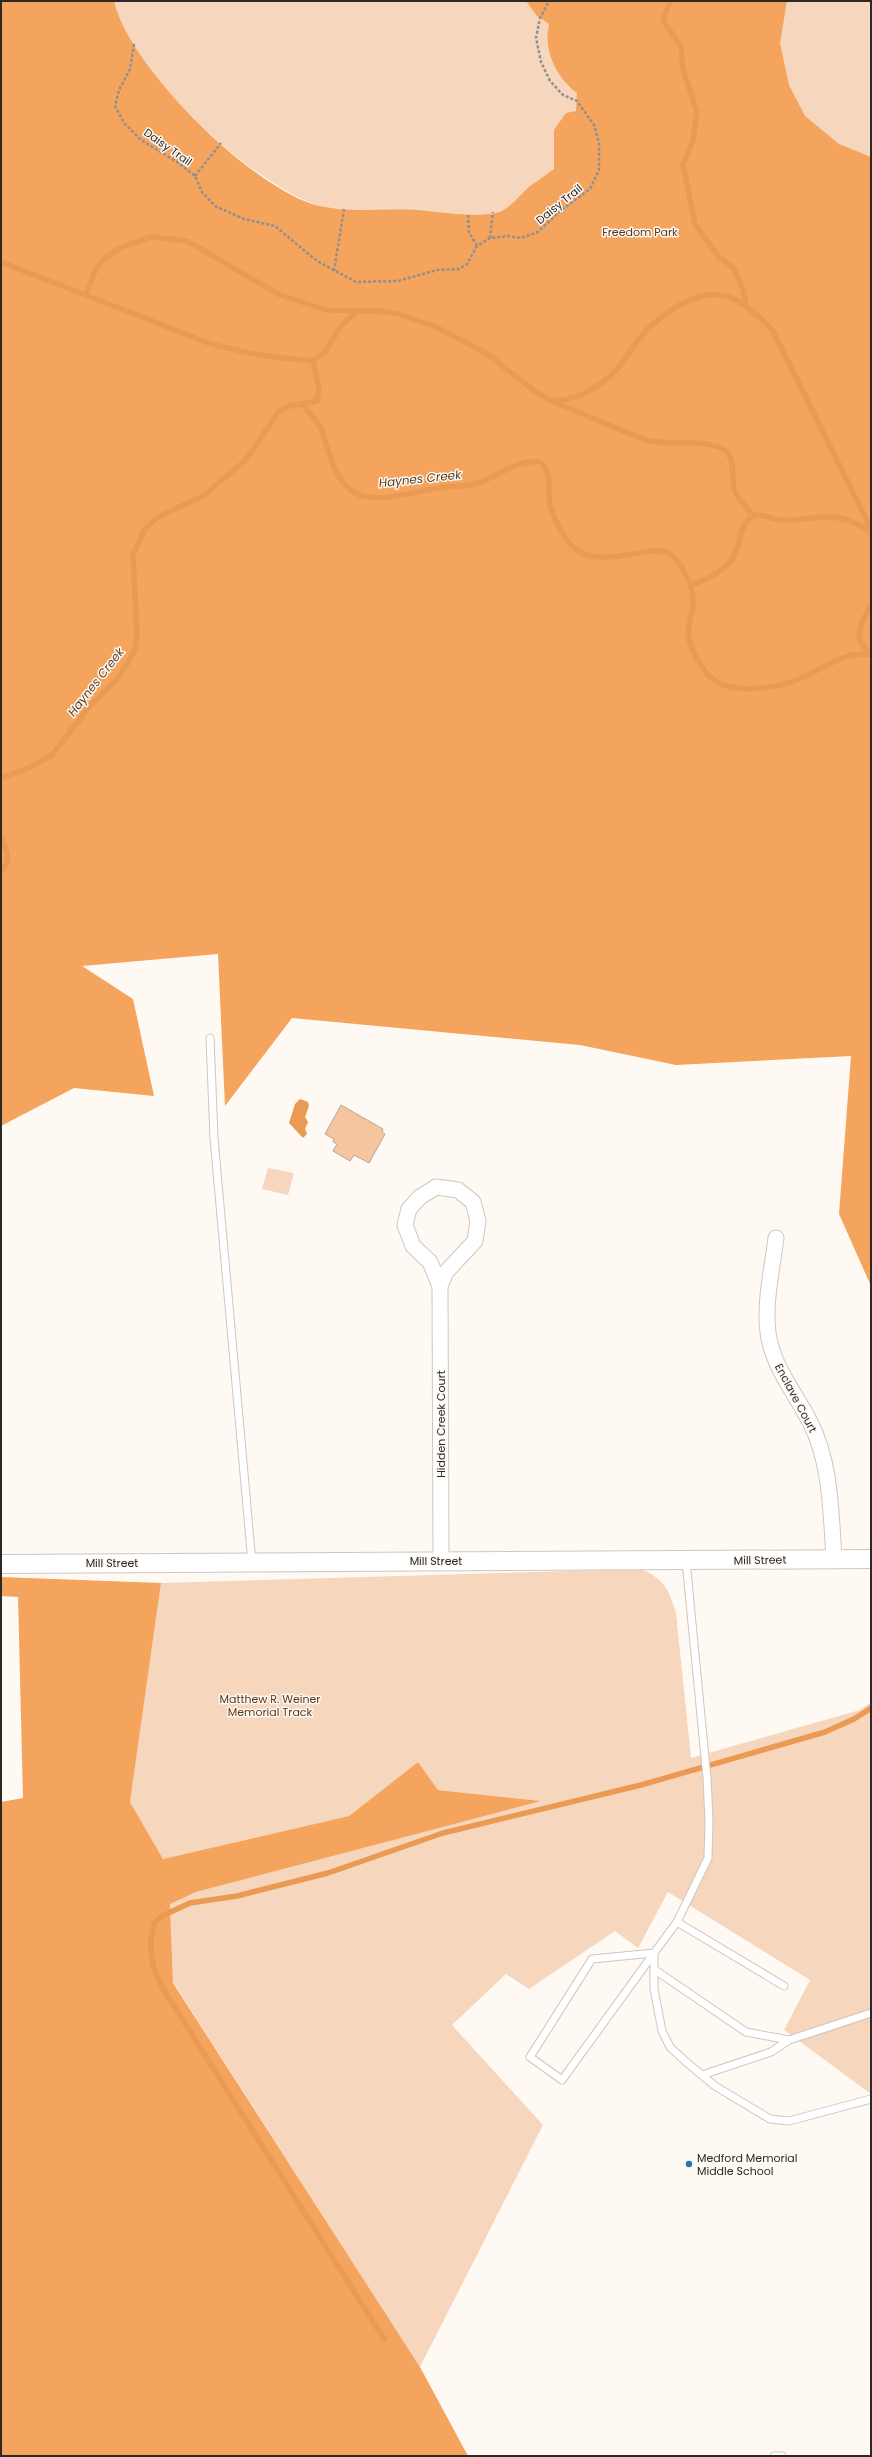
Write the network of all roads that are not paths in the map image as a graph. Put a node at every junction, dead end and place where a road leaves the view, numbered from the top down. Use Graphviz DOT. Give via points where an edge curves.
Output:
graph roads {
  1 [pos="210,1038"];
  2 [pos="776,1238"];
  3 [pos="440,1286"];
  4 [pos="834,1559"];
  5 [pos="871,1559"];
  6 [pos="441,1561"];
  7 [pos="686,1561"];
  8 [pos="252,1563"];
  9 [pos="1,1564"];
  10 [pos="677,1922"];
  11 [pos="654,1953"];
  12 [pos="655,1970"];
  13 [pos="784,1986"];
  14 [pos="871,2013"];
  15 [pos="789,2040"];
  16 [pos="702,2075"];
  17 [pos="871,2100"];
  18 [pos="774,2456"];
  19 [pos="782,2456"];
  1 -- 8 [label="lane" via="214,1138"];
  2 -- 4 [label="street, Enclave Court" via="766,1318 770,1344 819,1445 829,1497"];
  3 -- 3 [label="street, Hidden Creek Court" via="446,1272 475,1241 478,1221 473,1202 458,1190 436,1187 420,1197 410,1209 405,1225 412,1246 430,1262"];
  3 -- 6 [label="street, Hidden Creek Court"];
  4 -- 5 [label="street, Mill Street"];
  4 -- 7 [label="street, Mill Street"];
  6 -- 7 [label="street, Mill Street"];
  6 -- 8 [label="street, Mill Street"];
  7 -- 10 [label="lane" via="709,1820 708,1858"];
  8 -- 9 [label="street, Mill Street"];
  10 -- 11 [label="lane"];
  10 -- 13 [label="lane"];
  11 -- 11 [label="lane" via="592,1959 530,2057 562,2080"];
  11 -- 12 [label="lane"];
  12 -- 15 [label="lane" via="746,2032"];
  12 -- 16 [label="lane" via="657,2012 662,2031 670,2047"];
  14 -- 15 [label="lane"];
  15 -- 16 [label="lane" via="771,2052"];
  16 -- 17 [label="lane" via="753,2110 778,2122"];
  18 -- 19 [label="lane"];
}
